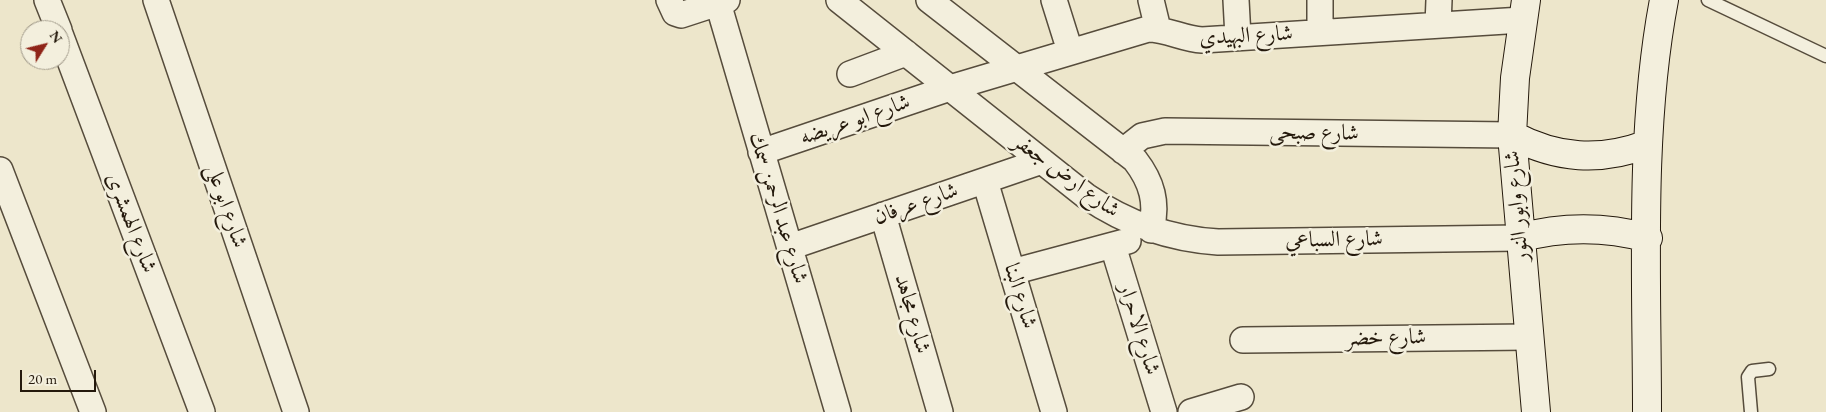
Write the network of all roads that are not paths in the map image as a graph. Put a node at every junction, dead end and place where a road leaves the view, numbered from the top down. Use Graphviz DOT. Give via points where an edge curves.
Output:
graph roads {
  1 [pos="47,0"];
  2 [pos="156,0"];
  3 [pos="839,0"];
  4 [pos="929,0"];
  5 [pos="1054,0"];
  6 [pos="1150,0"];
  7 [pos="1236,0"];
  8 [pos="1320,0"];
  9 [pos="1439,0"];
  10 [pos="1664,0"];
  11 [pos="1708,0"];
  12 [pos="722,2"];
  13 [pos="676,7"];
  14 [pos="1524,10"];
  15 [pos="54,20"];
  16 [pos="1438,25"];
  17 [pos="1158,29"];
  18 [pos="1320,32"];
  19 [pos="1238,37"];
  20 [pos="1070,51"];
  21 [pos="906,53"];
  22 [pos="1826,56"];
  23 [pos="70,61"];
  24 [pos="1016,68"];
  25 [pos="850,74"];
  26 [pos="950,88"];
  27 [pos="1512,135"];
  28 [pos="1648,144"];
  29 [pos="1123,151"];
  30 [pos="761,152"];
  31 [pos="1042,161"];
  32 [pos="0,170"];
  33 [pos="985,181"];
  34 [pos="883,215"];
  35 [pos="1150,230"];
  36 [pos="1519,238"];
  37 [pos="1648,238"];
  38 [pos="1114,246"];
  39 [pos="790,247"];
  40 [pos="1012,272"];
  41 [pos="1529,337"];
  42 [pos="1243,340"];
  43 [pos="1769,369"];
  44 [pos="1241,397"];
  45 [pos="93,412"];
  46 [pos="202,412"];
  47 [pos="296,412"];
  48 [pos="838,412"];
  49 [pos="940,412"];
  50 [pos="1054,412"];
  51 [pos="1164,412"];
  52 [pos="1191,412"];
  53 [pos="1536,412"];
  54 [pos="1647,412"];
  55 [pos="1751,412"];
  1 -- 15 [label="street"];
  2 -- 47 [label="street, شارع ابو على"];
  3 -- 21 [label="street, شارع ارض جعفر"];
  4 -- 24 [label="street, شارع ارض جعفر"];
  5 -- 20 [label="street"];
  6 -- 17 [label="street"];
  7 -- 19 [label="street"];
  8 -- 18 [label="street"];
  9 -- 16 [label="street"];
  10 -- 28 [label="main road" via="1658,27"];
  11 -- 22 [label="lane"];
  12 -- 13 [label="street"];
  12 -- 30 [label="street, شارع عبد الرحمن سمك"];
  14 -- 16 [label="street, شارع البهيدي"];
  14 -- 27 [label="main road, شارع وابور النور"];
  16 -- 18 [label="street, شارع البهيدي"];
  17 -- 19 [label="street, شارع البهيدي" via="1193,40"];
  17 -- 20 [label="street, شارع البهيدي" via="1139,30"];
  18 -- 19 [label="street, شارع البهيدي"];
  20 -- 24 [label="street, شارع البهيدي"];
  21 -- 25 [label="street"];
  21 -- 26 [label="street, شارع ارض جعفر"];
  23 -- 46 [label="street, شارع الهمشرى"];
  24 -- 26 [label="street, شارع البهيدي"];
  24 -- 29 [label="street, شارع ارض جعفر"];
  26 -- 30 [label="street, شارع ابو عريضه"];
  26 -- 31 [label="street, شارع ارض جعفر"];
  27 -- 28 [label="main road" via="1542,149 1569,156 1609,155"];
  27 -- 29 [label="street, شارع صبحى" via="1165,132 1142,136"];
  27 -- 36 [label="main road, شارع وابور النور"];
  28 -- 37 [label="main road"];
  29 -- 35 [label="street, شارع ارض جعفر" via="1135,160 1151,185 1155,215"];
  30 -- 39 [label="street, شارع عبد الرحمن سمك"];
  31 -- 33 [label="street, شارع عرفان"];
  31 -- 35 [label="street, شارع ارض جعفر" via="1101,206"];
  32 -- 45 [label="street"];
  33 -- 34 [label="street, شارع عرفان"];
  33 -- 40 [label="street, شارع البنا"];
  34 -- 39 [label="street, شارع عرفان"];
  34 -- 49 [label="street, شارع مجاهد"];
  35 -- 36 [label="street, شارع السباعي" via="1172,237 1218,242"];
  35 -- 38 [label="street"];
  36 -- 37 [label="main road" via="1554,230 1583,228"];
  36 -- 41 [label="main road, شارع وابور النور"];
  37 -- 54 [label="main road"];
  38 -- 40 [label="street"];
  38 -- 51 [label="street, شارع الاحرار"];
  39 -- 48 [label="street, شارع عبد الرحمن سمك"];
  40 -- 50 [label="street, شارع البنا"];
  41 -- 42 [label="street, شارع خضر"];
  41 -- 53 [label="main road, شارع وابور النور"];
  43 -- 55 [label="lane" via="1752,371 1748,377"];
  44 -- 52 [label="street"];
}
